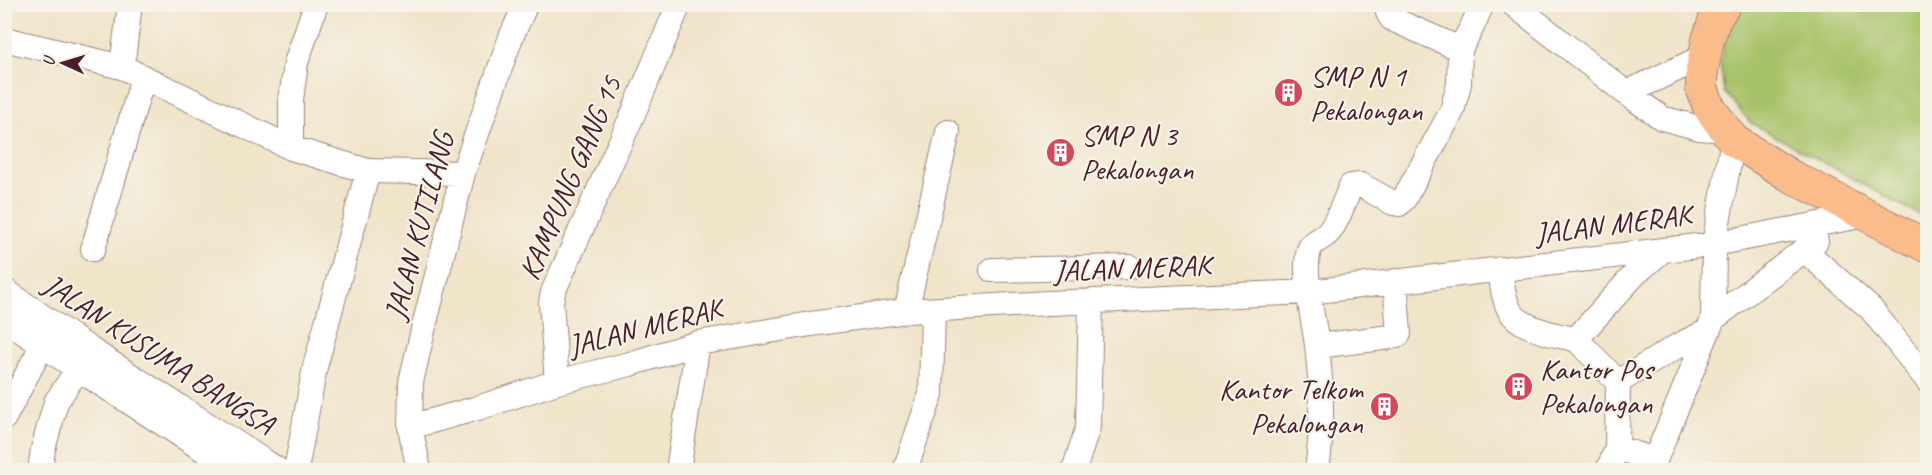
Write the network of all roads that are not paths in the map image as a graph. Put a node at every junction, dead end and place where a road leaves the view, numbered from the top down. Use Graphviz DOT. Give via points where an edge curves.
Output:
graph roads {
  1 [pos="129,4"];
  2 [pos="316,4"];
  3 [pos="526,4"];
  4 [pos="679,4"];
  5 [pos="1388,4"];
  6 [pos="1482,4"];
  7 [pos="1513,4"];
  8 [pos="1725,4"];
  9 [pos="4,39"];
  10 [pos="1460,49"];
  11 [pos="1705,56"];
  12 [pos="122,67"];
  13 [pos="143,78"];
  14 [pos="1626,93"];
  15 [pos="948,132"];
  16 [pos="1729,135"];
  17 [pos="291,148"];
  18 [pos="368,171"];
  19 [pos="463,172"];
  20 [pos="1855,217"];
  21 [pos="1714,244"];
  22 [pos="1928,247"];
  23 [pos="93,249"];
  24 [pos="1663,250"];
  25 [pos="1804,250"];
  26 [pos="1130,267"];
  27 [pos="1049,268"];
  28 [pos="1500,269"];
  29 [pos="992,270"];
  30 [pos="1395,281"];
  31 [pos="4,290"];
  32 [pos="1309,292"];
  33 [pos="1091,301"];
  34 [pos="1049,303"];
  35 [pos="933,310"];
  36 [pos="906,311"];
  37 [pos="4,318"];
  38 [pos="1711,325"];
  39 [pos="1576,339"];
  40 [pos="698,343"];
  41 [pos="43,344"];
  42 [pos="1317,346"];
  43 [pos="78,369"];
  44 [pos="1928,381"];
  45 [pos="557,382"];
  46 [pos="1618,382"];
  47 [pos="4,418"];
  48 [pos="186,426"];
  49 [pos="412,435"];
  50 [pos="1617,448"];
  51 [pos="1653,465"];
  52 [pos="40,471"];
  53 [pos="235,471"];
  54 [pos="278,471"];
  55 [pos="297,471"];
  56 [pos="406,471"];
  57 [pos="419,471"];
  58 [pos="678,471"];
  59 [pos="905,471"];
  60 [pos="1074,471"];
  61 [pos="1317,471"];
  62 [pos="1608,471"];
  1 -- 12 [label="street"];
  2 -- 17 [label="street" via="296,63"];
  3 -- 19 [label="street, JALAN KUTILANG"];
  4 -- 45 [label="street, KAMPUNG GANG 15" via="553,291"];
  5 -- 10 [label="street" via="1392,19"];
  6 -- 10 [label="street"];
  7 -- 14 [label="street"];
  8 -- 11 [label="main road" via="1715,20"];
  9 -- 12 [label="street"];
  10 -- 32 [label="street" via="1459,84 1452,111 1404,199 1393,203 1361,185 1351,186 1329,231 1308,252"];
  11 -- 14 [label="street"];
  11 -- 16 [label="main road" via="1701,88"];
  12 -- 13 [label="street"];
  13 -- 17 [label="street"];
  13 -- 23 [label="street"];
  14 -- 16 [label="street" via="1662,118"];
  15 -- 36 [label="street"];
  16 -- 20 [label="main road"];
  16 -- 21 [label="street"];
  17 -- 18 [label="street"];
  18 -- 19 [label="street"];
  18 -- 55 [label="street" via="315,367"];
  19 -- 49 [label="street, JALAN KUTILANG" via="411,382"];
  20 -- 21 [label="street, JALAN MERAK"];
  20 -- 22 [label="main road"];
  20 -- 25 [label="street"];
  21 -- 24 [label="street, JALAN MERAK"];
  21 -- 38 [label="street"];
  24 -- 28 [label="street, JALAN MERAK"];
  24 -- 39 [label="street" via="1634,275"];
  25 -- 38 [label="street"];
  25 -- 44 [label="street" via="1871,309"];
  26 -- 27 [label="street"];
  27 -- 29 [label="street"];
  27 -- 34 [label="street"];
  28 -- 30 [label="street, JALAN MERAK"];
  28 -- 39 [label="street" via="1511,313 1534,328"];
  30 -- 32 [label="street, JALAN MERAK"];
  30 -- 42 [label="street" via="1399,333 1391,338"];
  31 -- 48 [label="street, JALAN KUSUMA BANGSA"];
  32 -- 33 [label="street, JALAN MERAK"];
  32 -- 42 [label="street"];
  33 -- 34 [label="street, JALAN MERAK"];
  33 -- 60 [label="street" via="1088,427"];
  34 -- 35 [label="street, JALAN MERAK"];
  35 -- 36 [label="street, JALAN MERAK"];
  35 -- 59 [label="street" via="931,394"];
  36 -- 40 [label="street, JALAN MERAK"];
  37 -- 41 [label="street, JALAN KUSUMA BANGSA"];
  38 -- 46 [label="street"];
  38 -- 51 [label="street"];
  39 -- 46 [label="street"];
  40 -- 45 [label="street, JALAN MERAK"];
  40 -- 58 [label="street"];
  41 -- 43 [label="street, JALAN KUSUMA BANGSA"];
  41 -- 47 [label="street"];
  42 -- 61 [label="street" via="1322,436"];
  43 -- 48 [label="street, JALAN KUSUMA BANGSA"];
  43 -- 52 [label="street" via="57,402"];
  45 -- 49 [label="street, JALAN MERAK"];
  46 -- 50 [label="street"];
  48 -- 53 [label="street, JALAN KUSUMA BANGSA"];
  48 -- 54 [label="street, JALAN KUSUMA BANGSA"];
  49 -- 56 [label="street, JALAN KUTILANG"];
  49 -- 57 [label="street"];
  50 -- 51 [label="street"];
  50 -- 62 [label="street"];
}
